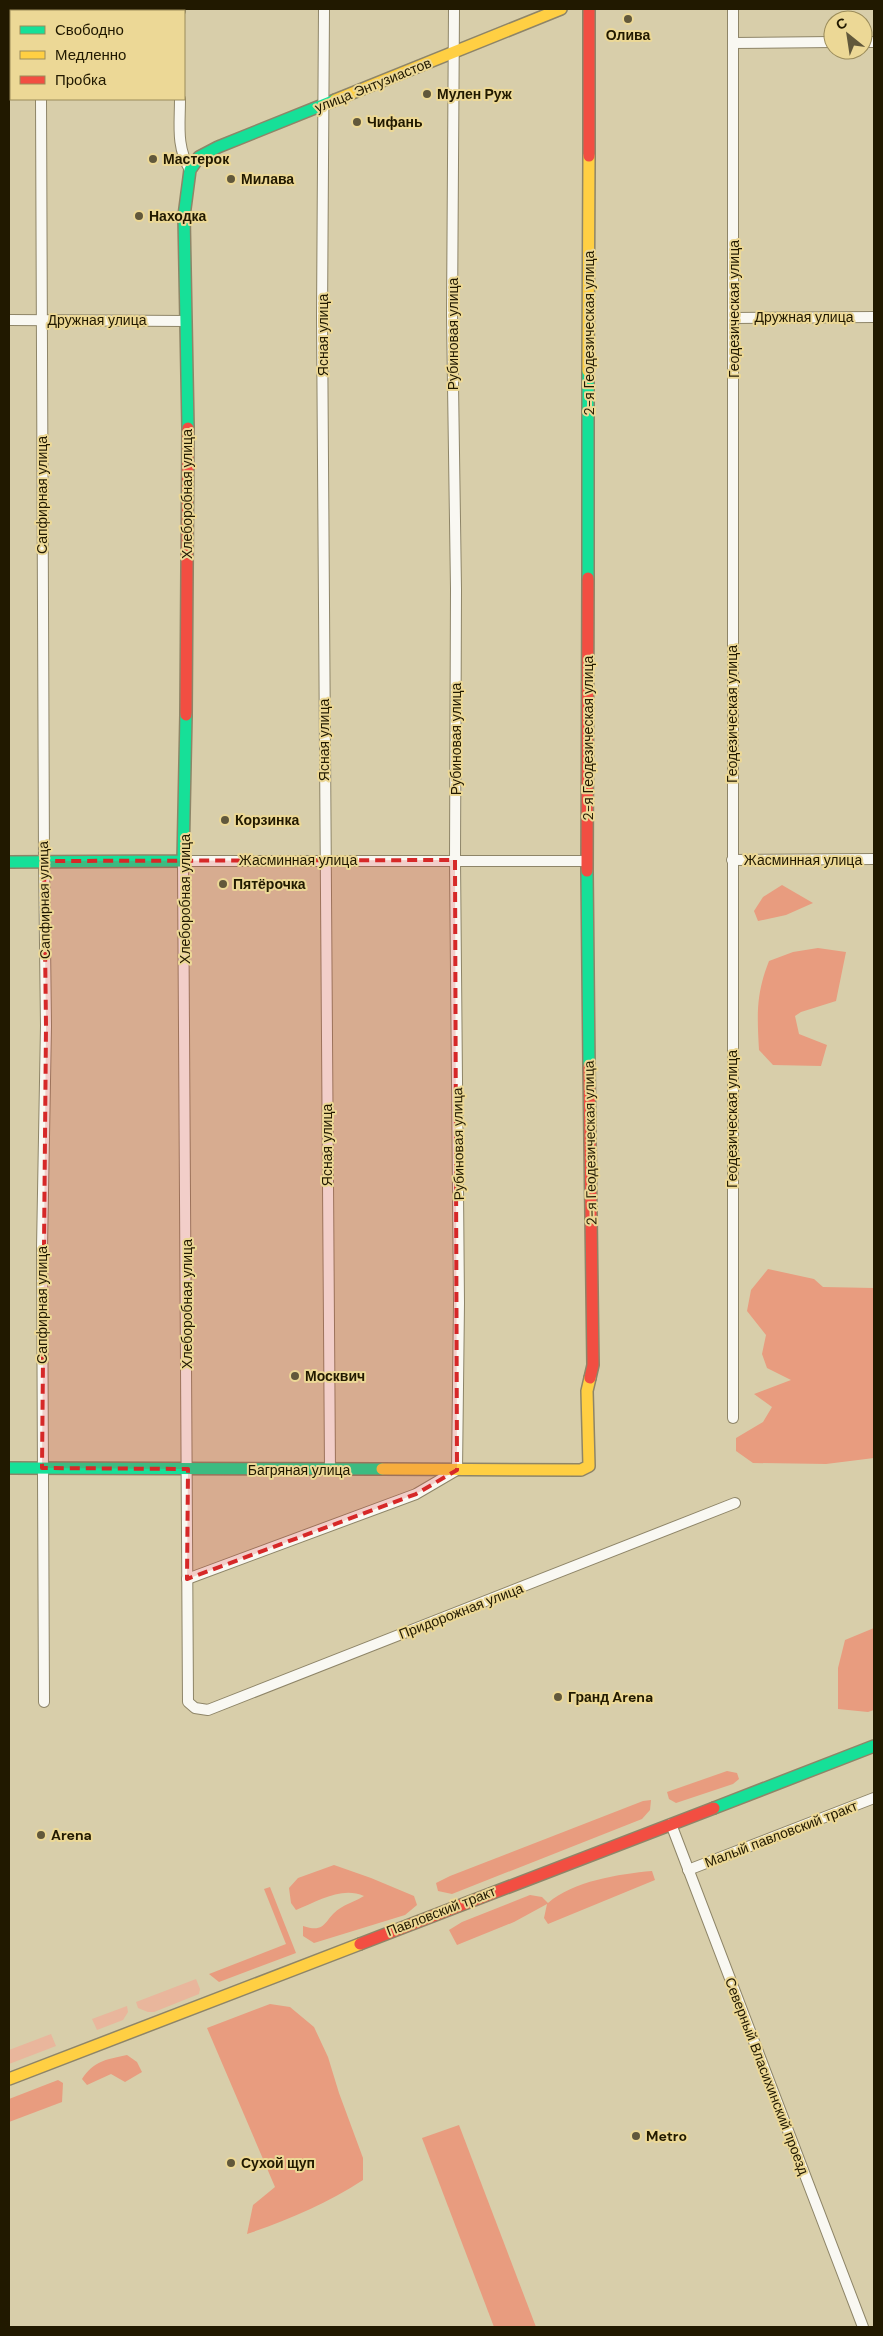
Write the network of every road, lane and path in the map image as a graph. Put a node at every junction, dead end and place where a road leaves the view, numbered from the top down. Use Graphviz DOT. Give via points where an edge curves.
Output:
graph roads {
  1 [pos="324,9"];
  2 [pos="454,9"];
  3 [pos="562,9"];
  4 [pos="588,9"];
  5 [pos="733,9"];
  6 [pos="733,42"];
  7 [pos="823,42"];
  8 [pos="454,52"];
  9 [pos="41,100"];
  10 [pos="180,100"];
  11 [pos="324,104"];
  12 [pos="190,170"];
  13 [pos="874,317"];
  14 [pos="734,318"];
  15 [pos="9,320"];
  16 [pos="41,320"];
  17 [pos="186,321"];
  18 [pos="874,859"];
  19 [pos="325,860"];
  20 [pos="455,860"];
  21 [pos="732,860"];
  22 [pos="44,861"];
  23 [pos="184,861"];
  24 [pos="587,861"];
  25 [pos="9,862"];
  26 [pos="733,1418"];
  27 [pos="589,1466"];
  28 [pos="9,1468"];
  29 [pos="42,1468"];
  30 [pos="188,1469"];
  31 [pos="330,1470"];
  32 [pos="457,1470"];
  33 [pos="734,1503"];
  34 [pos="187,1579"];
  35 [pos="44,1702"];
  36 [pos="188,1702"];
  37 [pos="874,1746"];
  38 [pos="874,1798"];
  39 [pos="671,1824"];
  40 [pos="688,1870"];
  41 [pos="9,2079"];
  42 [pos="863,2327"];
  1 -- 11 [label="street, Ясная улица"];
  2 -- 8 [label="street, Рубиновая улица"];
  3 -- 8 [label="street, улица Энтузиастов"];
  4 -- 24 [label="street, 2-я Геодезическая улица"];
  5 -- 6 [label="street, Геодезическая улица"];
  6 -- 7 [label="street"];
  6 -- 14 [label="street, Геодезическая улица"];
  8 -- 11 [label="street, улица Энтузиастов"];
  8 -- 20 [label="street, Рубиновая улица"];
  9 -- 16 [label="street, Сапфирная улица"];
  10 -- 12 [label="street, Хлеборобная улица" via="180,143 182,156"];
  11 -- 12 [label="street, улица Энтузиастов" via="218,147 200,157"];
  11 -- 19 [label="street, Ясная улица"];
  12 -- 17 [label="street, Хлеборобная улица" via="184,216"];
  13 -- 14 [label="street, Дружная улица"];
  14 -- 21 [label="street, Геодезическая улица"];
  15 -- 16 [label="street, Дружная улица"];
  16 -- 17 [label="street, Дружная улица"];
  16 -- 22 [label="street, Сапфирная улица"];
  17 -- 23 [label="street, Хлеборобная улица"];
  18 -- 21 [label="street, Жасминная улица"];
  19 -- 20 [label="street, Жасминная улица"];
  19 -- 23 [label="street, Жасминная улица"];
  19 -- 31 [label="street, Ясная улица"];
  20 -- 24 [label="street, Жасминная улица"];
  20 -- 32 [label="street, Рубиновая улица" via="459,1294"];
  21 -- 26 [label="street, Геодезическая улица"];
  22 -- 23 [label="street, Жасминная улица"];
  22 -- 25 [label="street, Жасминная улица"];
  22 -- 29 [label="street, Сапфирная улица" via="46,1026"];
  23 -- 30 [label="street, Хлеборобная улица"];
  24 -- 27 [label="street, 2-я Геодезическая улица" via="593,1365 587,1391"];
  27 -- 32 [label="street, Багряная улица" via="581,1470"];
  28 -- 29 [label="street, Багряная улица"];
  29 -- 30 [label="street, Багряная улица"];
  29 -- 35 [label="street, Сапфирная улица"];
  30 -- 31 [label="street, Багряная улица"];
  30 -- 34 [label="street, Хлеборобная улица"];
  31 -- 32 [label="street, Багряная улица"];
  32 -- 34 [label="street" via="416,1494"];
  33 -- 36 [label="street, Придорожная улица" via="208,1710 195,1708"];
  34 -- 36 [label="street, Хлеборобная улица"];
  37 -- 39 [label="street, Павловский тракт"];
  38 -- 40 [label="street, Малый павловский тракт"];
  39 -- 40 [label="street, Северный Власихинский проезд"];
  39 -- 41 [label="street, Павловский тракт"];
  40 -- 42 [label="street, Северный Власихинский проезд"];
}
